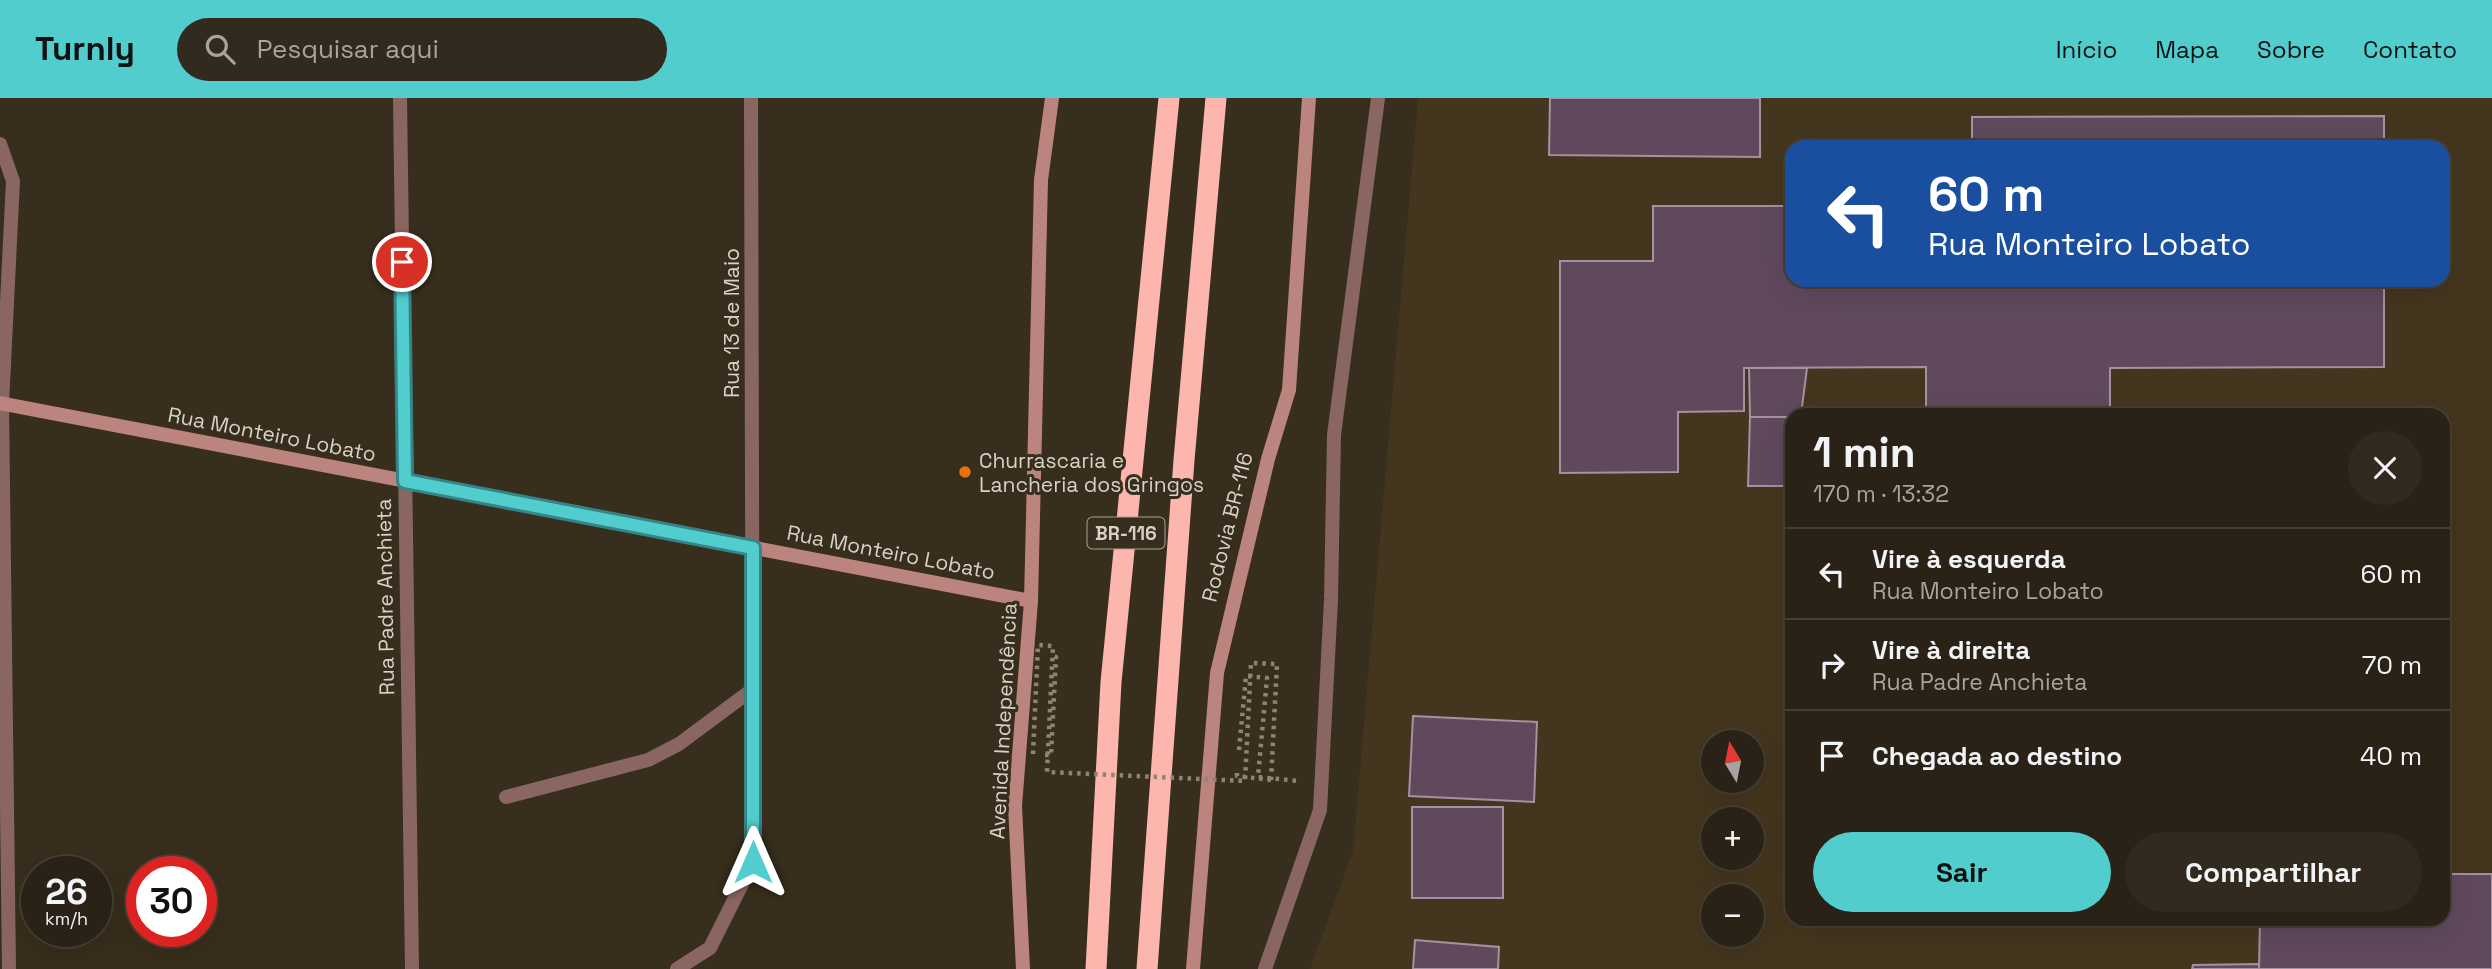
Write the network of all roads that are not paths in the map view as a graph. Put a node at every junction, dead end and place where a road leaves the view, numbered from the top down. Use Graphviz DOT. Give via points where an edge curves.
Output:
graph roads {
  1 [pos="400,98"];
  2 [pos="751,98"];
  3 [pos="1052,98"];
  4 [pos="1169,98"];
  5 [pos="1216,98"];
  6 [pos="1308,98"];
  7 [pos="1378,98"];
  8 [pos="0,144"];
  9 [pos="1,403"];
  10 [pos="405,481"];
  11 [pos="753,548"];
  12 [pos="1031,601"];
  13 [pos="753,689"];
  14 [pos="506,797"];
  15 [pos="4,903"];
  16 [pos="9,969"];
  17 [pos="412,969"];
  18 [pos="677,969"];
  19 [pos="1023,969"];
  20 [pos="1096,969"];
  21 [pos="1147,969"];
  22 [pos="1193,969"];
  23 [pos="1265,969"];
  1 -- 10 [label="street, Rua Padre Anchieta"];
  2 -- 11 [label="street, Rua 13 de Maio"];
  3 -- 12 [label="street, Avenida Independência" via="1041,180"];
  4 -- 20 [label="highway, BR-116" via="1111,682"];
  5 -- 21 [label="highway, Rodovia BR-116 / BR-116"];
  6 -- 22 [label="street, Rodovia BR-116" via="1289,390 1217,673"];
  7 -- 23 [label="street" via="1334,435 1320,810"];
  8 -- 9 [label="street" via="13,181"];
  9 -- 10 [label="street, Rua Monteiro Lobato"];
  9 -- 15 [label="street"];
  10 -- 11 [label="street, Rua Monteiro Lobato"];
  10 -- 17 [label="street, Rua Padre Anchieta"];
  11 -- 12 [label="street, Rua Monteiro Lobato"];
  11 -- 13 [label="street, Rua 13 de Maio"];
  12 -- 19 [label="street, Avenida Independência" via="1015,806"];
  13 -- 14 [label="street" via="679,744 648,760"];
  13 -- 18 [label="street, Rua 13 de Maio" via="753,862 710,948"];
  15 -- 16 [label="street"];
}
